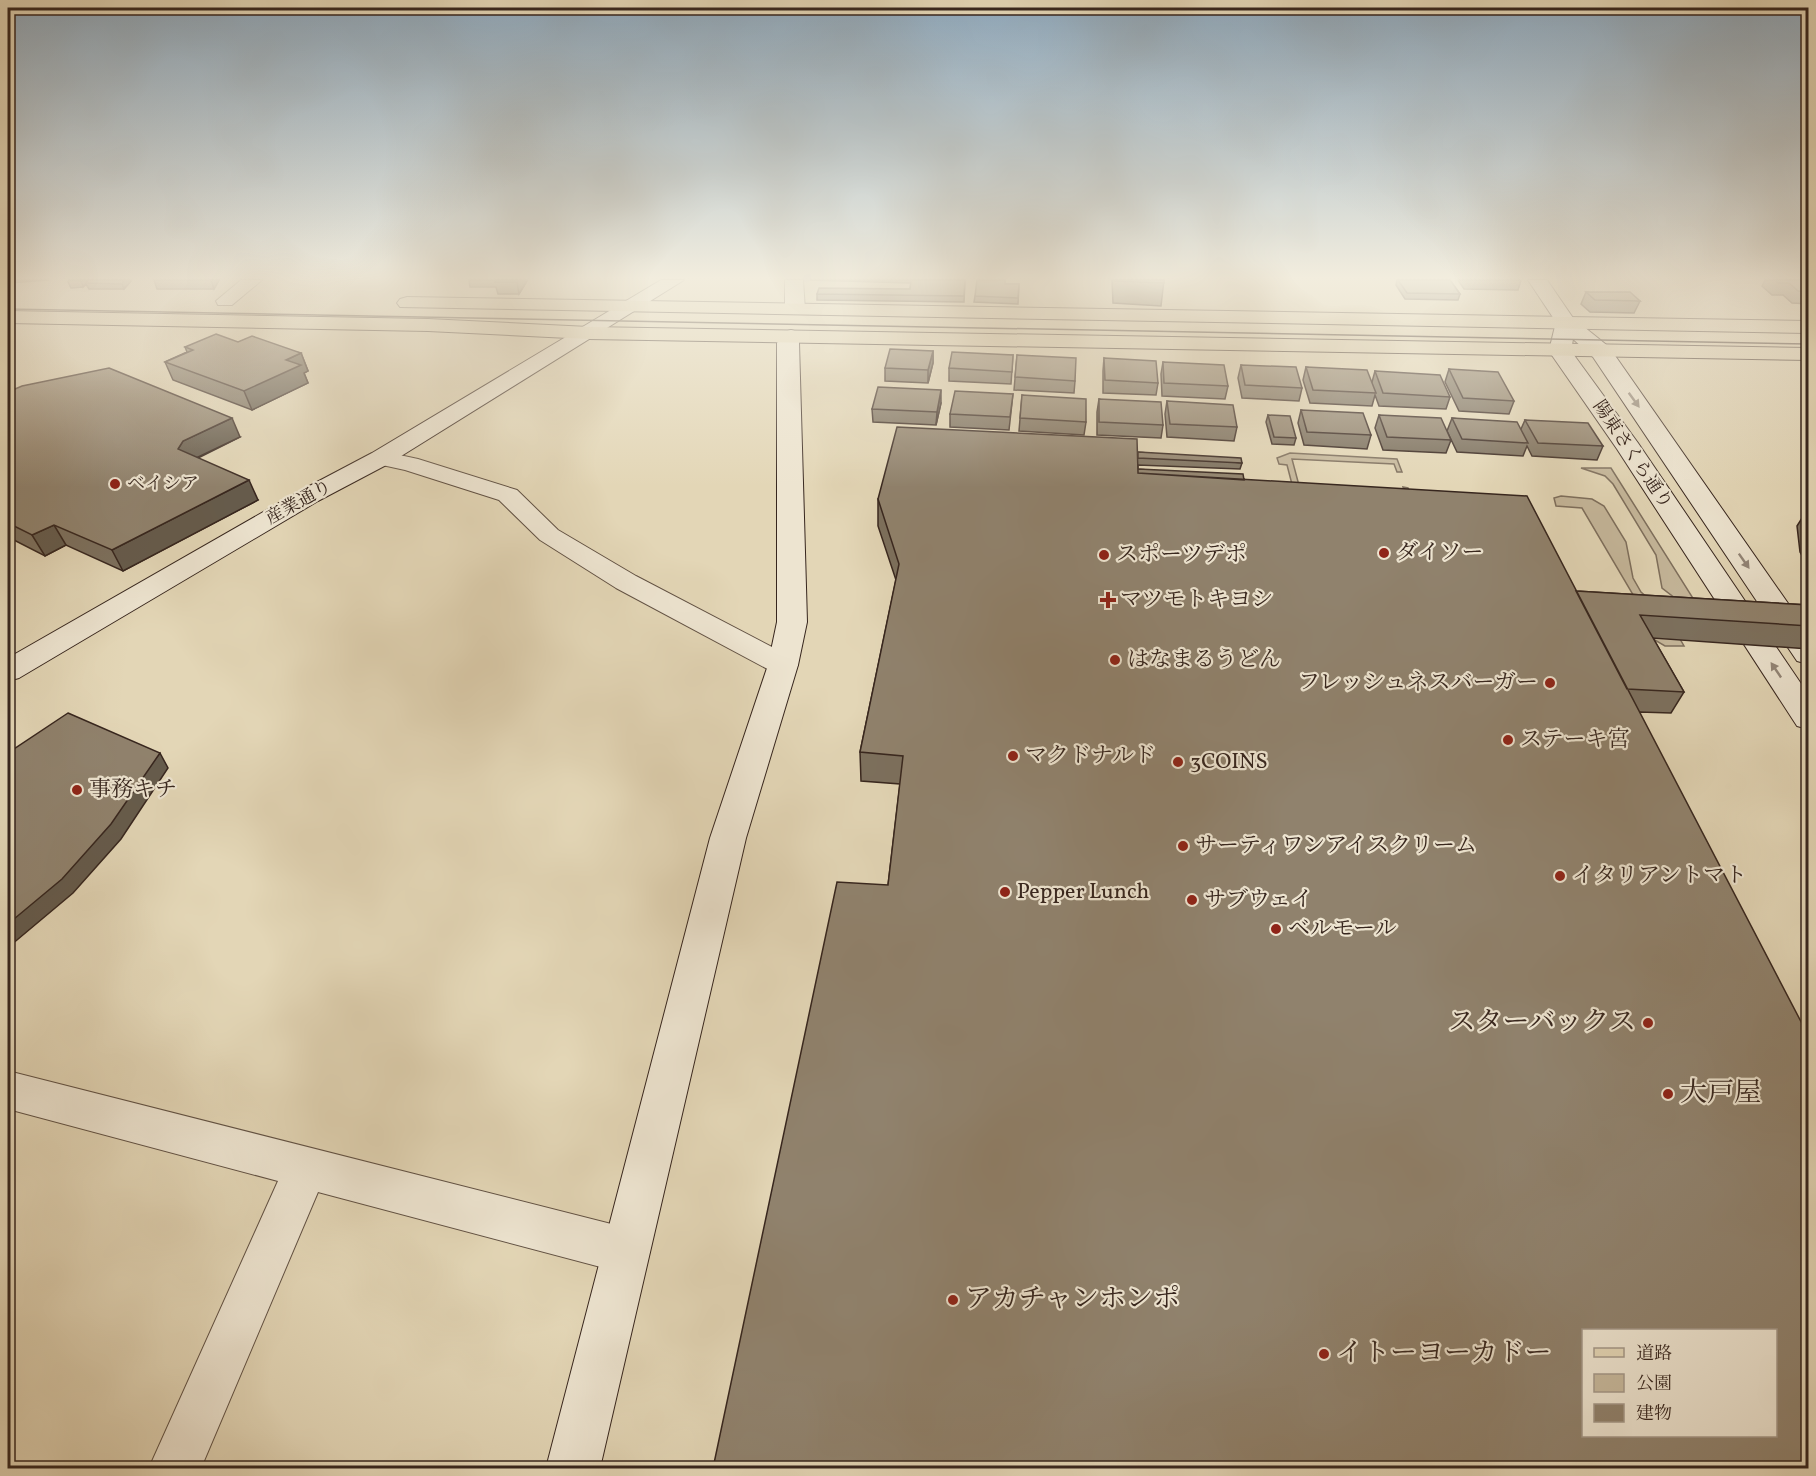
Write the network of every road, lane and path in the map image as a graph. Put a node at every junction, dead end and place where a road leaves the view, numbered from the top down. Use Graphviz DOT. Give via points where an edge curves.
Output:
graph roads {
  1 [pos="563,349"];
  2 [pos="788,349"];
  3 [pos="1502,349"];
  4 [pos="1596,349"];
  5 [pos="1560,351"];
  6 [pos="1600,352"];
  7 [pos="1809,354"];
  8 [pos="381,458"];
  9 [pos="1809,654"];
  10 [pos="783,665"];
  11 [pos="8,671"];
  12 [pos="1809,718"];
  13 [pos="8,1090"];
  14 [pos="306,1168"];
  15 [pos="627,1251"];
  16 [pos="175,1468"];
  17 [pos="573,1468"];
  1 -- 8 [label="street, 産業通り"];
  2 -- 10 [label="street" via="792,622"];
  3 -- 5 [label="main road"];
  4 -- 6 [label="street, 陽東さくら通り"];
  5 -- 6 [label="main road"];
  12 -- 5 [label="street, 陽東さくら通り, one-way"];
  6 -- 7 [label="main road"];
  6 -- 9 [label="street, 陽東さくら通り, one-way"];
  8 -- 10 [label="street" via="508,495 549,535 626,582"];
  8 -- 11 [label="street, 産業通り"];
  10 -- 15 [label="street" via="728,838"];
  13 -- 14 [label="street"];
  14 -- 15 [label="street"];
  14 -- 16 [label="street"];
  15 -- 17 [label="street"];
}
